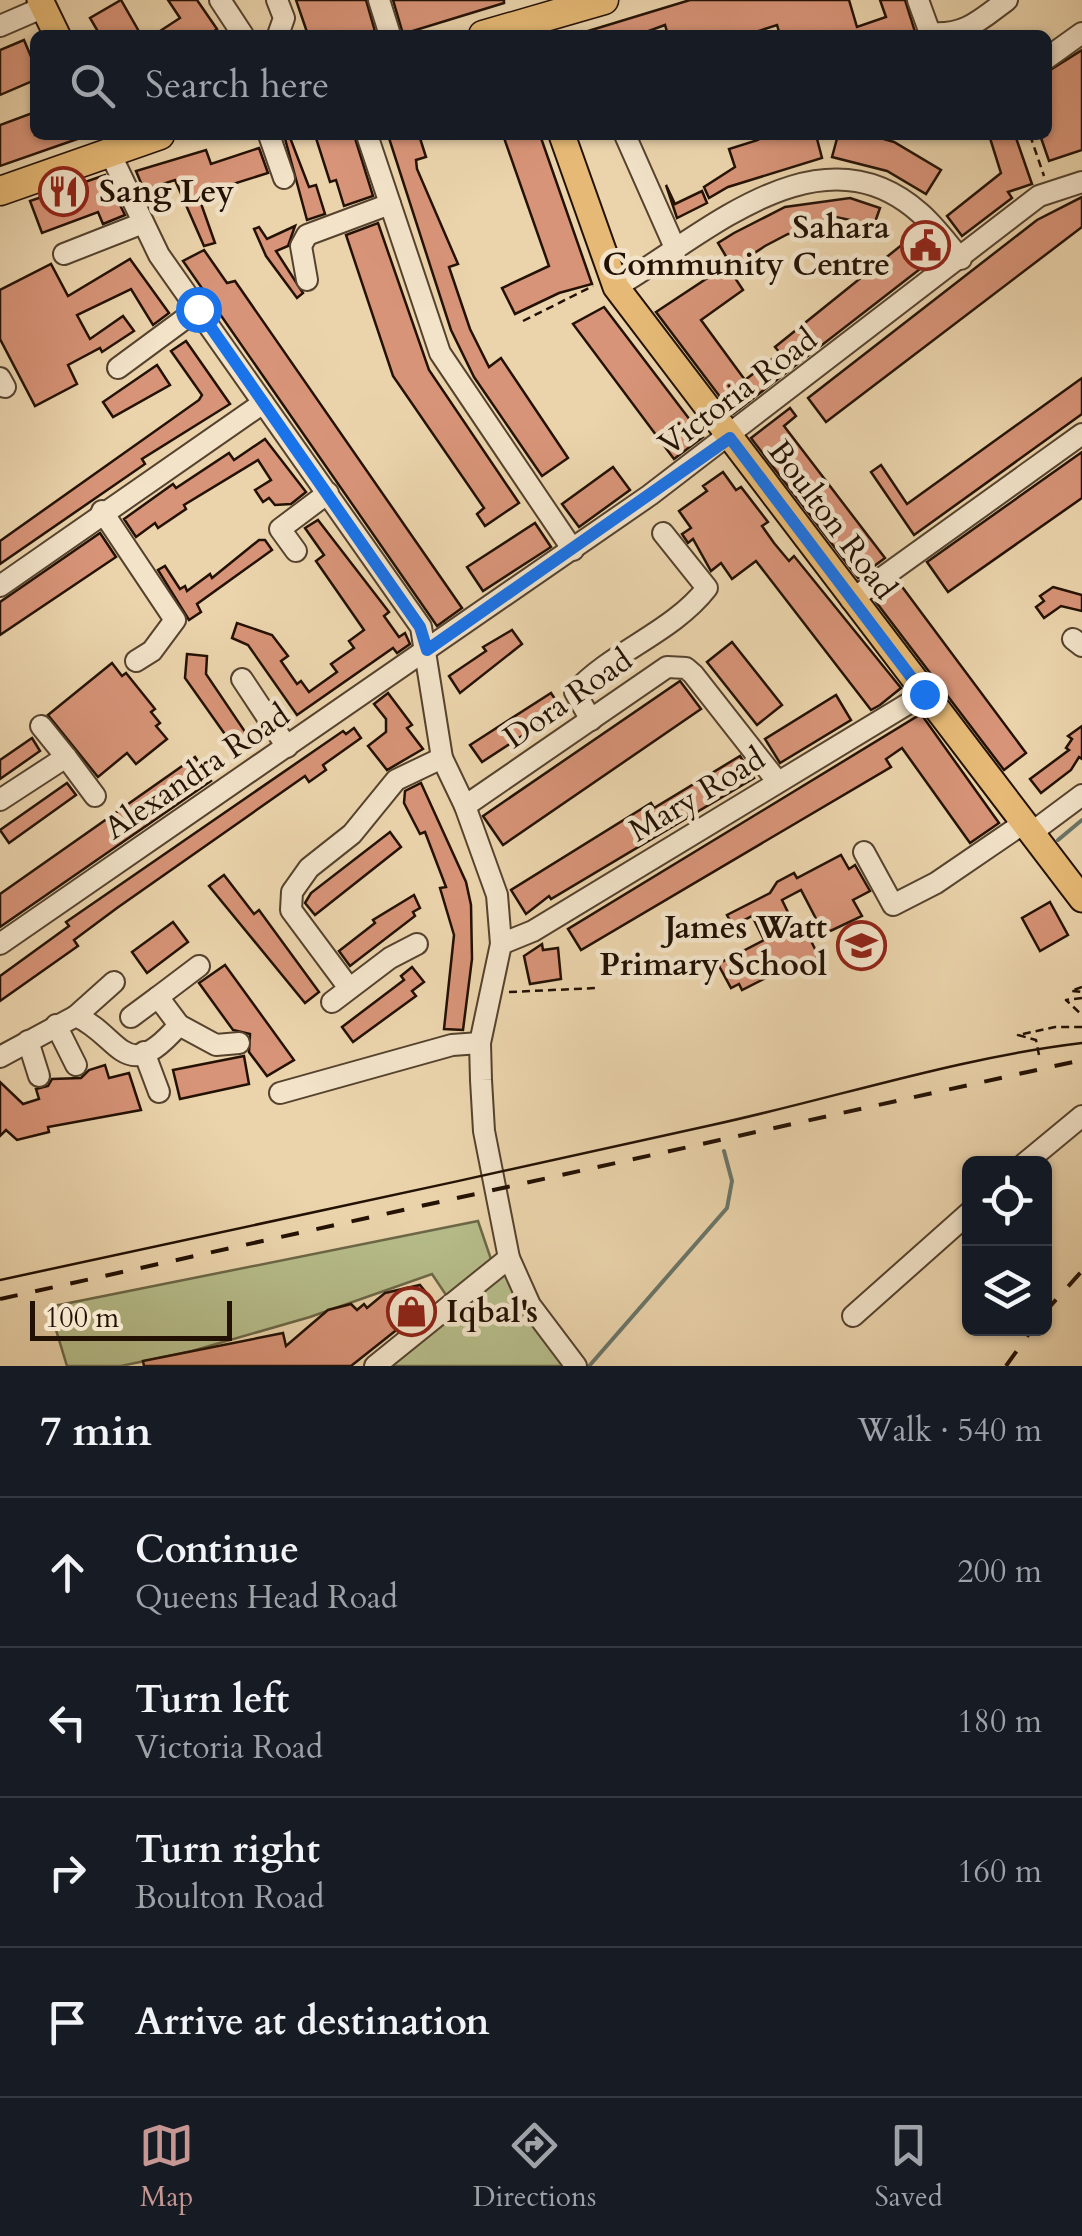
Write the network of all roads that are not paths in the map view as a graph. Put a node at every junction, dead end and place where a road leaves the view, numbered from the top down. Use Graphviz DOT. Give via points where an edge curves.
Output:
graph roads {
  1 [pos="220,0"];
  2 [pos="277,0"];
  3 [pos="379,0"];
  4 [pos="604,0"];
  5 [pos="918,0"];
  6 [pos="1008,0"];
  7 [pos="42,4"];
  8 [pos="544,16"];
  9 [pos="0,26"];
  10 [pos="55,30"];
  11 [pos="240,30"];
  12 [pos="280,30"];
  13 [pos="388,30"];
  14 [pos="500,30"];
  15 [pos="929,30"];
  16 [pos="967,30"];
  17 [pos="1082,32"];
  18 [pos="1052,54"];
  19 [pos="271,140"];
  20 [pos="369,140"];
  21 [pos="627,140"];
  22 [pos="567,142"];
  23 [pos="105,143"];
  24 [pos="284,178"];
  25 [pos="1082,182"];
  26 [pos="0,191"];
  27 [pos="390,204"];
  28 [pos="143,223"];
  29 [pos="676,250"];
  30 [pos="64,254"];
  31 [pos="961,258"];
  32 [pos="307,280"];
  33 [pos="614,282"];
  34 [pos="198,309"];
  35 [pos="118,368"];
  36 [pos="263,403"];
  37 [pos="1082,434"];
  38 [pos="730,438"];
  39 [pos="328,493"];
  40 [pos="102,513"];
  41 [pos="663,533"];
  42 [pos="573,550"];
  43 [pos="296,551"];
  44 [pos="0,586"];
  45 [pos="851,600"];
  46 [pos="427,650"];
  47 [pos="136,660"];
  48 [pos="242,679"];
  49 [pos="924,694"];
  50 [pos="591,720"];
  51 [pos="41,726"];
  52 [pos="287,748"];
  53 [pos="442,758"];
  54 [pos="58,762"];
  55 [pos="777,781"];
  56 [pos="1082,795"];
  57 [pos="96,796"];
  58 [pos="0,800"];
  59 [pos="465,806"];
  60 [pos="1028,828"];
  61 [pos="864,852"];
  62 [pos="1073,869"];
  63 [pos="1082,900"];
  64 [pos="0,944"];
  65 [pos="418,944"];
  66 [pos="501,944"];
  67 [pos="199,966"];
  68 [pos="114,982"];
  69 [pos="158,997"];
  70 [pos="76,1016"];
  71 [pos="131,1017"];
  72 [pos="56,1025"];
  73 [pos="179,1025"];
  74 [pos="28,1041"];
  75 [pos="239,1043"];
  76 [pos="480,1043"];
  77 [pos="144,1052"];
  78 [pos="0,1057"];
  79 [pos="76,1065"];
  80 [pos="39,1076"];
  81 [pos="158,1092"];
  82 [pos="280,1093"];
  83 [pos="1082,1116"];
  84 [pos="1034,1156"];
  85 [pos="962,1219"];
  86 [pos="509,1258"];
  87 [pos="853,1316"];
  88 [pos="376,1366"];
  89 [pos="576,1366"];
  1 -- 11 [label="street"];
  2 -- 12 [label="street" via="284,18"];
  3 -- 13 [label="street"];
  4 -- 8 [label="highway"];
  5 -- 15 [label="street"];
  6 -- 16 [label="street"];
  7 -- 9 [label="street"];
  7 -- 10 [label="main road"];
  8 -- 14 [label="highway"];
  17 -- 18 [label="street"];
  19 -- 24 [label="street"];
  20 -- 27 [label="street"];
  21 -- 29 [label="street"];
  22 -- 33 [label="main road, Boulton Road"];
  23 -- 26 [label="highway"];
  23 -- 28 [label="street"];
  25 -- 31 [label="street, Victoria Road" via="1049,192"];
  27 -- 32 [label="street" via="306,235 301,246"];
  27 -- 42 [label="street" via="440,353"];
  28 -- 30 [label="street"];
  28 -- 34 [label="street"];
  29 -- 31 [label="street" via="770,192 831,180 898,197"];
  29 -- 33 [label="street"];
  31 -- 38 [label="street, Victoria Road"];
  33 -- 38 [label="main road, Boulton Road"];
  34 -- 35 [label="street"];
  34 -- 36 [label="street"];
  36 -- 39 [label="street"];
  36 -- 40 [label="street"];
  37 -- 45 [label="street"];
  38 -- 42 [label="street, Victoria Road"];
  38 -- 45 [label="main road, Boulton Road"];
  39 -- 43 [label="street" via="273,533"];
  39 -- 46 [label="street" via="420,627"];
  40 -- 44 [label="street"];
  40 -- 47 [label="street" via="174,620 152,651"];
  41 -- 50 [label="street" via="707,588 693,606 597,668 575,692"];
  42 -- 46 [label="street, Victoria Road"];
  45 -- 49 [label="main road, Boulton Road"];
  46 -- 52 [label="street, Alexandra Road"];
  46 -- 53 [label="street"];
  48 -- 52 [label="street"];
  49 -- 55 [label="street, Mary Road"];
  49 -- 60 [label="main road, Boulton Road"];
  50 -- 55 [label="street, Dora Road" via="666,667 686,668"];
  50 -- 59 [label="street, Dora Road"];
  51 -- 54 [label="street"];
  52 -- 64 [label="street, Alexandra Road"];
  53 -- 59 [label="street"];
  53 -- 65 [label="street" via="396,780 292,892 291,910 340,995"];
  54 -- 57 [label="street"];
  54 -- 58 [label="street"];
  55 -- 66 [label="street, Mary Road"];
  56 -- 60 [label="street"];
  59 -- 66 [label="street" via="497,895"];
  60 -- 61 [label="street" via="893,904"];
  60 -- 62 [label="main road, Boulton Road"];
  62 -- 63 [label="main road, Boulton Road"];
  66 -- 76 [label="street"];
  67 -- 69 [label="street"];
  68 -- 70 [label="street"];
  69 -- 71 [label="street"];
  69 -- 73 [label="street"];
  70 -- 72 [label="street"];
  70 -- 77 [label="street" via="116,1050"];
  72 -- 74 [label="street"];
  72 -- 79 [label="street"];
  73 -- 75 [label="street" via="216,1045"];
  73 -- 77 [label="street"];
  74 -- 78 [label="street"];
  74 -- 80 [label="street"];
  76 -- 82 [label="street" via="452,1044"];
  76 -- 86 [label="street" via="484,1132"];
  77 -- 81 [label="street"];
  83 -- 84 [label="street"];
  85 -- 87 [label="street"];
  86 -- 88 [label="street"];
  86 -- 89 [label="street" via="530,1305"];
}
